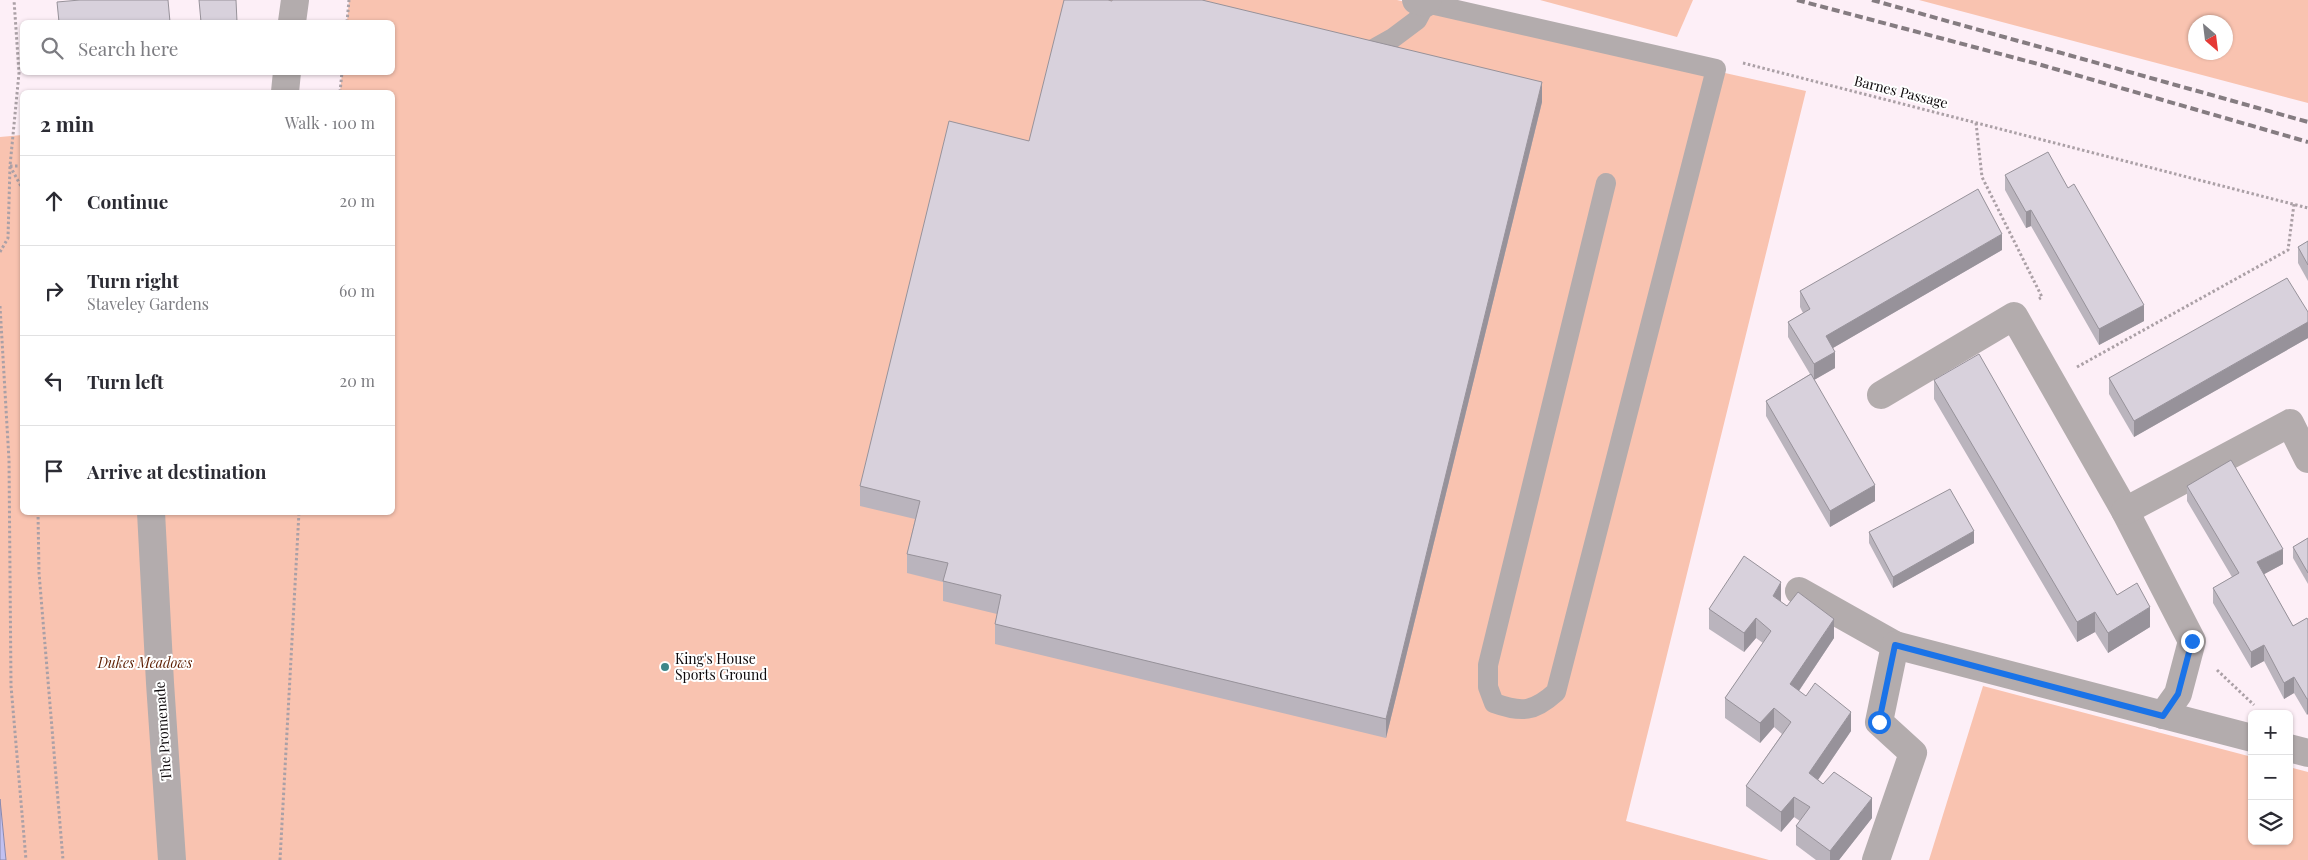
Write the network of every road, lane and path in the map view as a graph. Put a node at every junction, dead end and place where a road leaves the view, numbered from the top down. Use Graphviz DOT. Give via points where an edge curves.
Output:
graph roads {
  1 [pos="14,0"];
  2 [pos="295,0"];
  3 [pos="349,0"];
  4 [pos="1423,1"];
  5 [pos="292,20"];
  6 [pos="347,20"];
  7 [pos="1339,45"];
  8 [pos="1739,62"];
  9 [pos="287,75"];
  10 [pos="342,75"];
  11 [pos="285,90"];
  12 [pos="340,90"];
  13 [pos="1976,122"];
  14 [pos="10,166"];
  15 [pos="20,166"];
  16 [pos="1606,183"];
  17 [pos="20,184"];
  18 [pos="2294,204"];
  19 [pos="2308,208"];
  20 [pos="0,252"];
  21 [pos="0,306"];
  22 [pos="2014,316"];
  23 [pos="2050,382"];
  24 [pos="1880,394"];
  25 [pos="2308,459"];
  26 [pos="2124,510"];
  27 [pos="38,515"];
  28 [pos="152,515"];
  29 [pos="299,515"];
  30 [pos="1798,591"];
  31 [pos="2192,641"];
  32 [pos="1895,645"];
  33 [pos="2257,707"];
  34 [pos="2163,716"];
  35 [pos="2248,737"];
  36 [pos="2293,749"];
  37 [pos="2308,753"];
  38 [pos="26,860"];
  39 [pos="64,860"];
  40 [pos="172,860"];
  41 [pos="280,860"];
  42 [pos="1876,860"];
  1 -- 14 [label="path" via="19,73"];
  2 -- 5 [label="street"];
  3 -- 6 [label="path"];
  4 -- 7 [label="lane" via="1417,20 1368,52"];
  4 -- 16 [label="lane" via="1716,69 1556,692 1527,710 1510,708 1494,703 1488,687 1488,665"];
  8 -- 13 [label="path, Barnes Passage"];
  9 -- 11 [label="street"];
  10 -- 12 [label="path"];
  13 -- 18 [label="path, Barnes Passage"];
  13 -- 22 [label="path" via="1982,177 2042,297"];
  14 -- 15 [label="path"];
  14 -- 17 [label="path"];
  14 -- 20 [label="path" via="8,238"];
  18 -- 19 [label="path, Barnes Passage"];
  18 -- 23 [label="path" via="2288,250"];
  21 -- 38 [label="path" via="9,460 11,686"];
  22 -- 23 [label="street"];
  22 -- 24 [label="street"];
  23 -- 26 [label="street"];
  25 -- 26 [label="street" via="2290,423"];
  26 -- 31 [label="street"];
  27 -- 39 [label="path" via="39,573"];
  28 -- 40 [label="street, The Promenade"];
  29 -- 41 [label="path"];
  30 -- 32 [label="street"];
  31 -- 33 [label="path" via="2201,655"];
  31 -- 34 [label="street" via="2178,694"];
  32 -- 34 [label="street"];
  32 -- 42 [label="street" via="1879,722 1913,753"];
  34 -- 35 [label="street"];
  36 -- 37 [label="street"];
}
